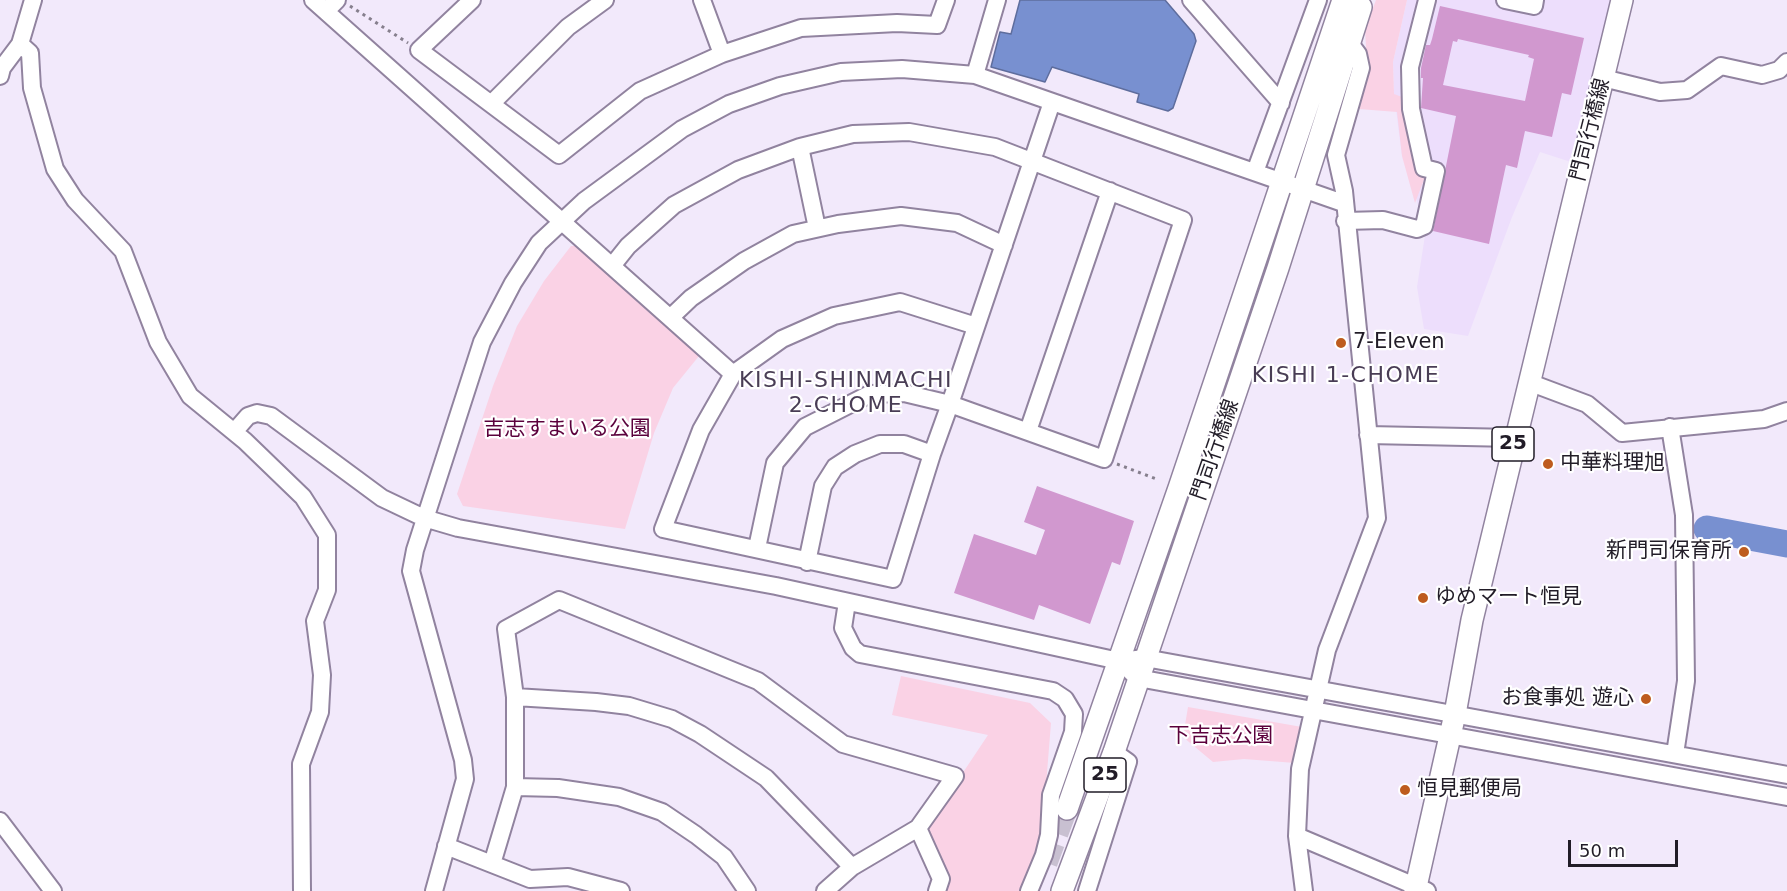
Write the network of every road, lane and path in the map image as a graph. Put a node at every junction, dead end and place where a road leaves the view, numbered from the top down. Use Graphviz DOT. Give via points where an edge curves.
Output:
graph roads {
  1 [pos="33,0"];
  2 [pos="313,0"];
  3 [pos="472,0"];
  4 [pos="605,0"];
  5 [pos="702,0"];
  6 [pos="946,0"];
  7 [pos="997,0"];
  8 [pos="1191,0"];
  9 [pos="1318,0"];
  10 [pos="1428,0"];
  11 [pos="1505,0"];
  12 [pos="1536,0"];
  13 [pos="1622,0"];
  14 [pos="1352,3"];
  15 [pos="335,4"];
  16 [pos="1349,42"];
  17 [pos="20,44"];
  18 [pos="419,50"];
  19 [pos="722,54"];
  20 [pos="1787,62"];
  21 [pos="975,75"];
  22 [pos="0,76"];
  23 [pos="1603,78"];
  24 [pos="1052,102"];
  25 [pos="1281,103"];
  26 [pos="491,104"];
  27 [pos="800,147"];
  28 [pos="1033,162"];
  29 [pos="1255,172"];
  30 [pos="1292,186"];
  31 [pos="1110,191"];
  32 [pos="1343,203"];
  33 [pos="562,221"];
  34 [pos="1345,221"];
  35 [pos="817,228"];
  36 [pos="1004,244"];
  37 [pos="612,266"];
  38 [pos="670,318"];
  39 [pos="976,326"];
  40 [pos="733,374"];
  41 [pos="1531,383"];
  42 [pos="950,404"];
  43 [pos="1787,411"];
  44 [pos="1670,427"];
  45 [pos="1028,431"];
  46 [pos="234,432"];
  47 [pos="1368,435"];
  48 [pos="1514,438"];
  49 [pos="932,454"];
  50 [pos="1104,459"];
  51 [pos="1159,480"];
  52 [pos="424,518"];
  53 [pos="757,548"];
  54 [pos="807,562"];
  55 [pos="848,602"];
  56 [pos="1119,661"];
  57 [pos="1142,668"];
  58 [pos="1319,691"];
  59 [pos="515,697"];
  60 [pos="1312,711"];
  61 [pos="1455,714"];
  62 [pos="1450,735"];
  63 [pos="1114,752"];
  64 [pos="1675,754"];
  65 [pos="1787,775"];
  66 [pos="515,787"];
  67 [pos="1787,797"];
  68 [pos="1067,809"];
  69 [pos="0,821"];
  70 [pos="918,828"];
  71 [pos="1297,836"];
  72 [pos="446,846"];
  73 [pos="492,864"];
  74 [pos="852,867"];
  75 [pos="1419,889"];
  76 [pos="53,891"];
  77 [pos="302,891"];
  78 [pos="434,891"];
  79 [pos="621,891"];
  80 [pos="747,891"];
  81 [pos="825,891"];
  82 [pos="937,891"];
  83 [pos="1029,891"];
  84 [pos="1062,891"];
  85 [pos="1087,891"];
  86 [pos="1304,891"];
  1 -- 17 [label="street"];
  2 -- 15 [label="street"];
  3 -- 18 [label="street"];
  4 -- 26 [label="street" via="568,27"];
  5 -- 19 [label="street"];
  6 -- 19 [label="street" via="937,24 801,28"];
  7 -- 21 [label="street"];
  8 -- 25 [label="street"];
  9 -- 25 [label="street"];
  10 -- 34 [label="street" via="1410,68 1411,109 1425,168 1436,171 1424,226 1417,229 1383,220"];
  11 -- 12 [label="street" via="1534,6"];
  13 -- 23 [label="main road, 門司行橋線 / 25"];
  14 -- 16 [label="main road, 門司行橋線 / 25"];
  14 -- 30 [label="main road, 門司行橋線 / 25"];
  15 -- 18 [label="path"];
  15 -- 33 [label="street"];
  16 -- 30 [label="main road, 門司行橋線 / 25"];
  16 -- 32 [label="street" via="1358,54 1361,68 1336,155"];
  17 -- 22 [label="street"];
  17 -- 46 [label="street" via="30,53 32,88 55,169 75,200 123,251 158,342 189,396"];
  18 -- 26 [label="street"];
  19 -- 26 [label="street" via="640,91 559,154"];
  20 -- 23 [label="street" via="1779,70 1762,75 1720,66 1687,90 1660,92"];
  21 -- 24 [label="street"];
  21 -- 33 [label="street" via="902,69 841,72 780,86 729,104 682,129"];
  23 -- 41 [label="main road, 門司行橋線 / 25"];
  24 -- 28 [label="street"];
  24 -- 29 [label="street"];
  25 -- 29 [label="street"];
  27 -- 28 [label="street" via="853,134 909,132 995,147"];
  27 -- 35 [label="street"];
  27 -- 37 [label="street" via="738,170 674,205 628,246"];
  28 -- 31 [label="street"];
  28 -- 36 [label="street"];
  29 -- 30 [label="street"];
  30 -- 32 [label="street"];
  30 -- 56 [label="main road, 門司行橋線 / 25"];
  30 -- 57 [label="main road, 門司行橋線 / 25" via="1278,268"];
  31 -- 45 [label="street"];
  31 -- 50 [label="street" via="1183,220"];
  32 -- 34 [label="street"];
  33 -- 37 [label="street"];
  33 -- 52 [label="street" via="539,243 482,342"];
  34 -- 47 [label="street"];
  35 -- 36 [label="street" via="901,216 957,223"];
  35 -- 38 [label="street" via="793,234 744,261 691,298"];
  36 -- 39 [label="street"];
  37 -- 38 [label="street"];
  38 -- 40 [label="street"];
  39 -- 40 [label="street" via="900,302 834,315 782,339"];
  39 -- 42 [label="street"];
  40 -- 53 [label="street" via="701,430 663,529"];
  41 -- 44 [label="street" via="1587,404 1622,433"];
  41 -- 48 [label="main road, 門司行橋線 / 25"];
  42 -- 45 [label="street"];
  42 -- 49 [label="street"];
  42 -- 53 [label="street" via="904,393 870,394 805,427 775,463"];
  43 -- 44 [label="street" via="1764,419"];
  44 -- 64 [label="street" via="1684,515 1686,681"];
  45 -- 50 [label="street"];
  46 -- 52 [label="street" via="257,413 271,417 382,498"];
  46 -- 77 [label="street" via="303,497 327,535 327,590 315,621 322,675 320,712 301,764"];
  47 -- 48 [label="street"];
  47 -- 58 [label="street" via="1377,518 1327,650"];
  48 -- 61 [label="main road, 門司行橋線 / 25" via="1472,620"];
  49 -- 54 [label="street" via="904,444 880,444 835,467 823,486"];
  49 -- 54 [label="street" via="893,579"];
  50 -- 51 [label="path"];
  52 -- 55 [label="street" via="458,528 776,585"];
  52 -- 72 [label="street" via="411,571 465,779"];
  53 -- 54 [label="street"];
  55 -- 56 [label="street"];
  55 -- 83 [label="street" via="843,628 860,654 1053,691 1065,699 1074,714 1072,732 1051,795 1044,855"];
  56 -- 57 [label="street"];
  56 -- 68 [label="main road, 門司行橋線 / 25"];
  57 -- 58 [label="street"];
  57 -- 60 [label="street"];
  57 -- 63 [label="main road, 門司行橋線 / 25"];
  58 -- 60 [label="street"];
  58 -- 61 [label="street"];
  59 -- 66 [label="street"];
  59 -- 70 [label="street" via="506,629 559,600 758,681 843,744 955,776"];
  59 -- 74 [label="street" via="628,706 672,719 766,778"];
  60 -- 62 [label="street"];
  60 -- 71 [label="street" via="1300,769"];
  61 -- 62 [label="main road, 門司行橋線 / 25"];
  61 -- 64 [label="street"];
  62 -- 67 [label="street"];
  62 -- 75 [label="main road, 門司行橋線 / 25"];
  63 -- 84 [label="main road, 門司行橋線 / 25"];
  63 -- 85 [label="street" via="1128,762"];
  64 -- 65 [label="street"];
  66 -- 73 [label="street"];
  66 -- 80 [label="street" via="558,788 619,797 662,812 724,857"];
  69 -- 76 [label="street"];
  70 -- 74 [label="street"];
  70 -- 82 [label="street" via="941,879"];
  71 -- 75 [label="street"];
  71 -- 86 [label="street"];
  72 -- 73 [label="street"];
  72 -- 78 [label="street"];
  73 -- 79 [label="street" via="531,879 568,877"];
  74 -- 81 [label="street"];
}
